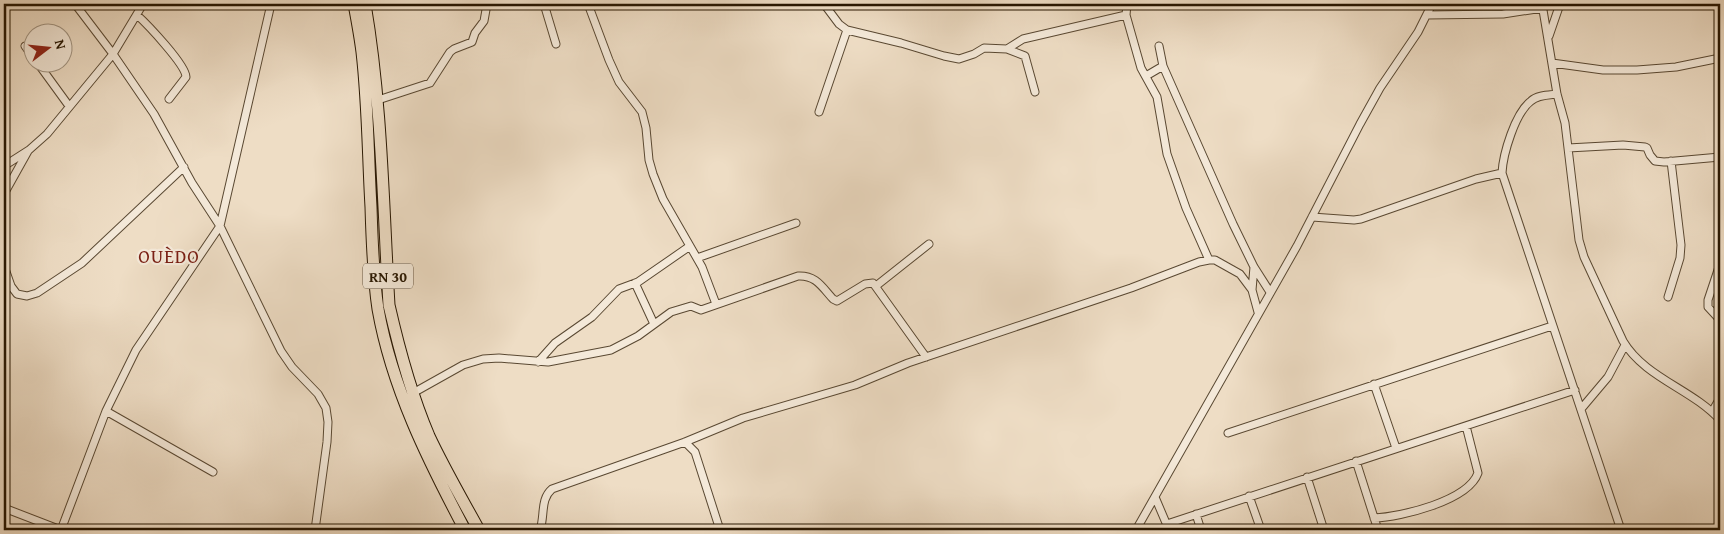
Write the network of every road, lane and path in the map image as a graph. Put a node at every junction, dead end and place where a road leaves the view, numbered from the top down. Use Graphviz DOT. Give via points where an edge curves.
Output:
graph roads {
  1 [pos="76,4"];
  2 [pos="143,4"];
  3 [pos="271,4"];
  4 [pos="354,4"];
  5 [pos="365,4"];
  6 [pos="487,4"];
  7 [pos="544,4"];
  8 [pos="588,4"];
  9 [pos="824,4"];
  10 [pos="1127,4"];
  11 [pos="1432,4"];
  12 [pos="1560,4"];
  13 [pos="1543,6"];
  14 [pos="137,15"];
  15 [pos="1126,15"];
  16 [pos="1427,15"];
  17 [pos="847,30"];
  18 [pos="1548,37"];
  19 [pos="556,44"];
  20 [pos="1159,46"];
  21 [pos="1007,49"];
  22 [pos="113,54"];
  23 [pos="1720,58"];
  24 [pos="1552,63"];
  25 [pos="1163,66"];
  26 [pos="44,72"];
  27 [pos="1146,76"];
  28 [pos="1035,92"];
  29 [pos="1557,94"];
  30 [pos="169,99"];
  31 [pos="378,100"];
  32 [pos="69,106"];
  33 [pos="820,112"];
  34 [pos="1568,148"];
  35 [pos="29,150"];
  36 [pos="1720,157"];
  37 [pos="1671,161"];
  38 [pos="4,166"];
  39 [pos="184,167"];
  40 [pos="1502,173"];
  41 [pos="4,194"];
  42 [pos="1312,217"];
  43 [pos="796,223"];
  44 [pos="220,226"];
  45 [pos="929,244"];
  46 [pos="690,246"];
  47 [pos="697,258"];
  48 [pos="1209,260"];
  49 [pos="1720,264"];
  50 [pos="4,266"];
  51 [pos="1254,267"];
  52 [pos="635,283"];
  53 [pos="876,286"];
  54 [pos="1252,290"];
  55 [pos="1270,292"];
  56 [pos="1668,297"];
  57 [pos="716,304"];
  58 [pos="1258,312"];
  59 [pos="1720,320"];
  60 [pos="654,324"];
  61 [pos="1552,326"];
  62 [pos="1626,345"];
  63 [pos="926,357"];
  64 [pos="538,362"];
  65 [pos="1374,384"];
  66 [pos="1575,390"];
  67 [pos="413,393"];
  68 [pos="1720,398"];
  69 [pos="1581,409"];
  70 [pos="106,411"];
  71 [pos="1712,412"];
  72 [pos="1720,420"];
  73 [pos="1466,426"];
  74 [pos="1228,433"];
  75 [pos="685,442"];
  76 [pos="1396,448"];
  77 [pos="1356,461"];
  78 [pos="213,472"];
  79 [pos="1307,477"];
  80 [pos="1249,496"];
  81 [pos="1155,497"];
  82 [pos="4,508"];
  83 [pos="1196,514"];
  84 [pos="1374,518"];
  85 [pos="1168,527"];
  86 [pos="61,530"];
  87 [pos="315,530"];
  88 [pos="465,530"];
  89 [pos="479,530"];
  90 [pos="540,530"];
  91 [pos="720,530"];
  92 [pos="1136,530"];
  93 [pos="1202,530"];
  94 [pos="1261,530"];
  95 [pos="1324,530"];
  96 [pos="1378,530"];
  97 [pos="1621,530"];
  1 -- 22 [label="street"];
  2 -- 14 [label="street"];
  3 -- 44 [label="street"];
  4 -- 88 [label="main road, RN 30" via="364,69 373,248 382,326 389,356 419,439"];
  5 -- 31 [label="main road, RN 30 / RN 30"];
  6 -- 31 [label="street" via="484,21 472,42 450,52 430,83"];
  7 -- 19 [label="street"];
  8 -- 46 [label="street" via="619,82 642,112 653,174 663,199"];
  9 -- 17 [label="street"];
  10 -- 15 [label="street"];
  11 -- 16 [label="street"];
  12 -- 18 [label="street"];
  13 -- 16 [label="street" via="1503,14"];
  13 -- 18 [label="street"];
  14 -- 22 [label="street"];
  14 -- 30 [label="street" via="186,73"];
  15 -- 21 [label="street" via="1023,40"];
  15 -- 27 [label="street"];
  16 -- 42 [label="street" via="1380,88"];
  17 -- 21 [label="street" via="959,59 984,48"];
  17 -- 33 [label="street"];
  18 -- 24 [label="street"];
  20 -- 25 [label="street"];
  21 -- 28 [label="street" via="1025,56"];
  22 -- 32 [label="street"];
  22 -- 39 [label="street" via="154,114"];
  23 -- 24 [label="street" via="1676,67 1638,70 1603,70"];
  24 -- 29 [label="street"];
  25 -- 27 [label="street"];
  25 -- 51 [label="street"];
  26 -- 32 [label="street"];
  27 -- 48 [label="street" via="1157,97 1164,139 1182,198"];
  29 -- 34 [label="street"];
  29 -- 40 [label="street" via="1535,98 1524,107 1508,142"];
  31 -- 67 [label="main road, RN 30 / RN 30" via="389,305"];
  32 -- 35 [label="street"];
  34 -- 37 [label="street" via="1645,146 1654,161"];
  34 -- 62 [label="street" via="1581,248"];
  35 -- 38 [label="street"];
  35 -- 41 [label="street"];
  36 -- 37 [label="street"];
  37 -- 56 [label="street" via="1681,245"];
  39 -- 44 [label="street"];
  39 -- 50 [label="street" via="82,263 37,292 27,296 17,294"];
  40 -- 42 [label="street" via="1361,219"];
  40 -- 61 [label="street"];
  42 -- 55 [label="street"];
  43 -- 47 [label="street"];
  44 -- 70 [label="street" via="136,350"];
  44 -- 87 [label="street" via="281,351 326,408 327,442"];
  45 -- 53 [label="street"];
  46 -- 47 [label="street"];
  46 -- 52 [label="street"];
  47 -- 57 [label="street"];
  48 -- 54 [label="street" via="1240,274"];
  48 -- 63 [label="street"];
  49 -- 59 [label="street" via="1708,300 1708,307"];
  51 -- 54 [label="street"];
  51 -- 55 [label="street"];
  52 -- 60 [label="street"];
  52 -- 64 [label="street" via="615,292 592,317 548,348"];
  53 -- 57 [label="street" via="866,284 837,300 812,278 798,276"];
  53 -- 63 [label="street"];
  54 -- 58 [label="street"];
  55 -- 58 [label="street"];
  57 -- 60 [label="street" via="700,310 691,306 674,311"];
  58 -- 81 [label="street"];
  60 -- 64 [label="street" via="610,350"];
  61 -- 65 [label="street"];
  61 -- 66 [label="street"];
  62 -- 69 [label="street" via="1608,378"];
  62 -- 71 [label="street" via="1644,364"];
  63 -- 75 [label="street" via="855,385 743,418"];
  64 -- 67 [label="street" via="483,359 463,365"];
  65 -- 74 [label="street"];
  65 -- 76 [label="street"];
  66 -- 69 [label="street"];
  66 -- 73 [label="street"];
  67 -- 89 [label="main road, RN 30 / RN 30" via="429,435"];
  68 -- 71 [label="street"];
  69 -- 97 [label="street"];
  70 -- 78 [label="street"];
  70 -- 86 [label="street"];
  71 -- 72 [label="street"];
  73 -- 76 [label="street"];
  73 -- 84 [label="street" via="1478,473 1476,479 1469,486 1424,509"];
  75 -- 90 [label="street" via="552,489 545,496"];
  75 -- 91 [label="street" via="695,452"];
  76 -- 77 [label="street"];
  77 -- 79 [label="street"];
  77 -- 84 [label="street"];
  79 -- 80 [label="street"];
  79 -- 95 [label="street"];
  80 -- 83 [label="street"];
  80 -- 94 [label="street"];
  81 -- 85 [label="street"];
  81 -- 92 [label="street"];
  82 -- 86 [label="street"];
  83 -- 85 [label="street"];
  83 -- 93 [label="street"];
  84 -- 96 [label="street"];
}
